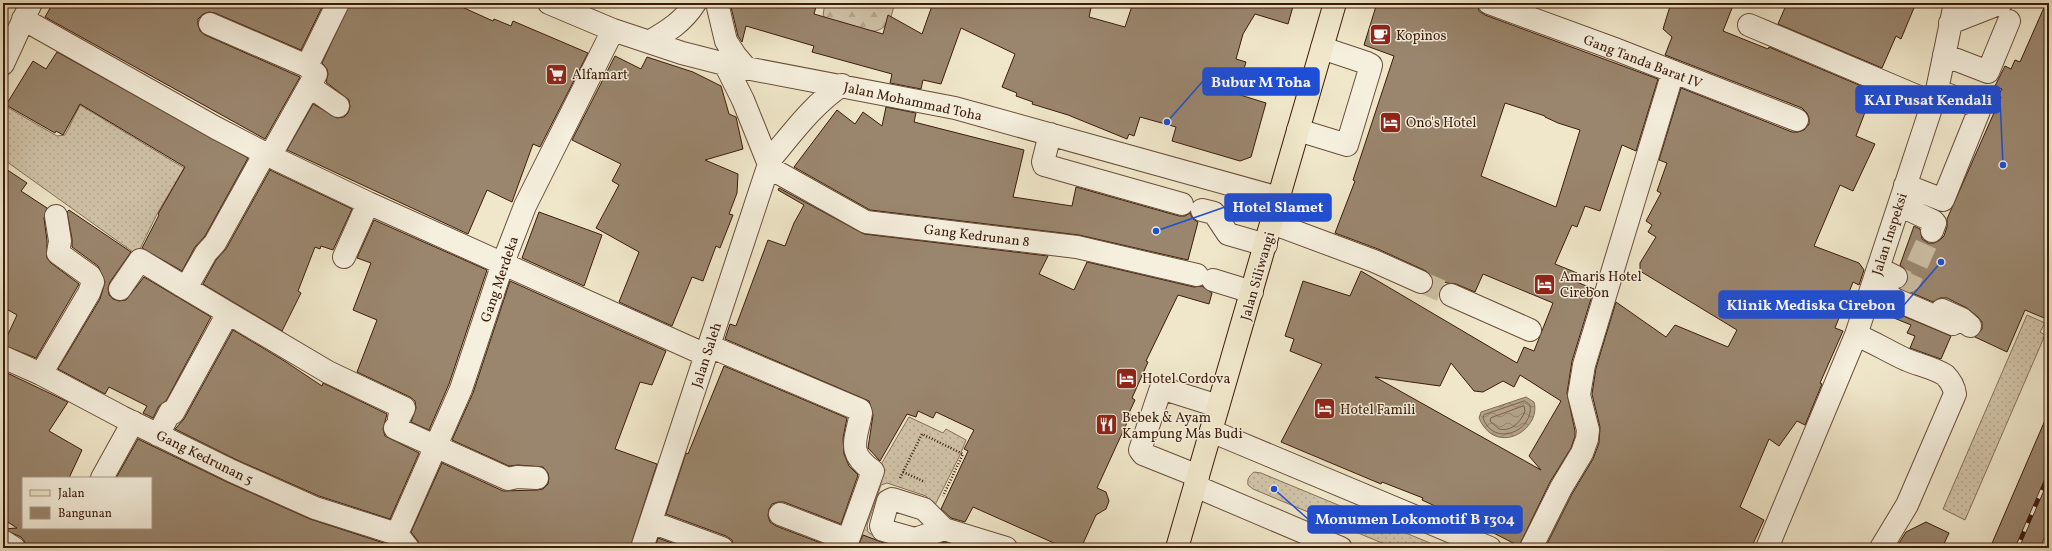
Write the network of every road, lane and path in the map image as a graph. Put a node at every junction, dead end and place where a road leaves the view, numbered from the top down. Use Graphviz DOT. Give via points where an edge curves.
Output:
graph roads {
  1 [pos="338,3"];
  2 [pos="548,3"];
  3 [pos="694,3"];
  4 [pos="717,3"];
  5 [pos="1335,3"];
  6 [pos="1489,3"];
  7 [pos="27,11"];
  8 [pos="2005,12"];
  9 [pos="1953,13"];
  10 [pos="210,24"];
  11 [pos="1749,25"];
  12 [pos="613,30"];
  13 [pos="649,42"];
  14 [pos="1322,48"];
  15 [pos="1944,55"];
  16 [pos="3,64"];
  17 [pos="736,66"];
  18 [pos="1673,72"];
  19 [pos="308,76"];
  20 [pos="842,85"];
  21 [pos="1935,97"];
  22 [pos="338,106"];
  23 [pos="1797,120"];
  24 [pos="1298,130"];
  25 [pos="1050,134"];
  26 [pos="268,154"];
  27 [pos="768,165"];
  28 [pos="1905,185"];
  29 [pos="1280,198"];
  30 [pos="368,203"];
  31 [pos="1899,206"];
  32 [pos="56,216"];
  33 [pos="1272,223"];
  34 [pos="1932,231"];
  35 [pos="1266,244"];
  36 [pos="344,257"];
  37 [pos="503,263"];
  38 [pos="1421,282"];
  39 [pos="1892,286"];
  40 [pos="186,288"];
  41 [pos="120,289"];
  42 [pos="1252,292"];
  43 [pos="1451,295"];
  44 [pos="228,313"];
  45 [pos="1959,325"];
  46 [pos="1530,330"];
  47 [pos="1856,335"];
  48 [pos="708,350"];
  49 [pos="3,357"];
  50 [pos="41,374"];
  51 [pos="1218,406"];
  52 [pos="133,422"];
  53 [pos="1211,431"];
  54 [pos="158,435"];
  55 [pos="435,448"];
  56 [pos="103,477"];
  57 [pos="537,478"];
  58 [pos="1197,481"];
  59 [pos="898,482"];
  60 [pos="941,500"];
  61 [pos="780,514"];
  62 [pos="651,522"];
  63 [pos="944,529"];
  64 [pos="3,541"];
  65 [pos="402,541"];
  66 [pos="14,548"];
  67 [pos="642,548"];
  68 [pos="722,548"];
  69 [pos="1006,548"];
  70 [pos="1177,548"];
  71 [pos="1341,548"];
  72 [pos="1490,548"];
  73 [pos="1531,548"];
  74 [pos="1767,548"];
  75 [pos="1880,548"];
  1 -- 19 [label="street"];
  2 -- 12 [label="street, Jalan Mohammad Toha"];
  3 -- 13 [label="street" via="688,14 671,30"];
  4 -- 17 [label="street" via="726,41 735,55"];
  5 -- 14 [label="main road, Jalan Siliwangi"];
  6 -- 18 [label="street, Gang Tanda Barat IV"];
  7 -- 16 [label="street"];
  7 -- 26 [label="street" via="216,128"];
  8 -- 9 [label="street"];
  8 -- 15 [label="street" via="1988,72"];
  9 -- 15 [label="street, Jalan Inspeksi"];
  10 -- 19 [label="street"];
  11 -- 21 [label="street"];
  12 -- 13 [label="street, Jalan Mohammad Toha"];
  12 -- 37 [label="street, Gang Merdeka" via="525,206"];
  13 -- 17 [label="street, Jalan Mohammad Toha"];
  14 -- 24 [label="main road, Jalan Siliwangi"];
  14 -- 24 [label="street" via="1367,63 1371,65 1370,70 1347,145"];
  15 -- 21 [label="street, Jalan Inspeksi"];
  17 -- 20 [label="street, Jalan Mohammad Toha"];
  17 -- 27 [label="street" via="743,100"];
  18 -- 23 [label="street, Gang Tanda Barat IV"];
  18 -- 73 [label="street" via="1584,366 1579,395 1588,430 1587,439"];
  19 -- 22 [label="street"];
  19 -- 26 [label="street"];
  20 -- 25 [label="street, Jalan Mohammad Toha" via="955,108"];
  20 -- 27 [label="street, Jalan Saleh" via="815,106"];
  21 -- 28 [label="street, Jalan Inspeksi"];
  21 -- 28 [label="street" via="1978,107 1979,111 1943,200"];
  24 -- 29 [label="main road, Jalan Siliwangi"];
  25 -- 29 [label="street, Jalan Mohammad Toha"];
  25 -- 35 [label="street" via="1042,162 1044,165 1214,213 1228,234"];
  26 -- 30 [label="street"];
  26 -- 40 [label="street"];
  27 -- 42 [label="street, Gang Kedrunan 8" via="866,222 1077,247"];
  27 -- 48 [label="street, Jalan Saleh"];
  28 -- 31 [label="street, Jalan Inspeksi"];
  29 -- 33 [label="main road, Jalan Siliwangi"];
  30 -- 36 [label="street"];
  30 -- 37 [label="street"];
  31 -- 34 [label="street" via="1933,221 1935,223"];
  31 -- 39 [label="street, Jalan Inspeksi"];
  32 -- 50 [label="street" via="60,241 58,253 90,276 93,282"];
  33 -- 35 [label="main road, Jalan Siliwangi"];
  33 -- 38 [label="street" via="1374,261"];
  35 -- 42 [label="main road, Jalan Siliwangi"];
  37 -- 48 [label="street"];
  37 -- 55 [label="street, Gang Merdeka" via="462,389"];
  39 -- 45 [label="street" via="1894,299"];
  39 -- 47 [label="street, Jalan Inspeksi"];
  40 -- 41 [label="street" via="140,260"];
  40 -- 44 [label="street"];
  42 -- 51 [label="main road, Jalan Siliwangi"];
  43 -- 46 [label="street"];
  44 -- 54 [label="street"];
  44 -- 55 [label="street" via="328,372 404,408 397,423"];
  47 -- 74 [label="street, Jalan Inspeksi"];
  47 -- 75 [label="street" via="1944,375 1955,394 1907,505"];
  48 -- 61 [label="street" via="813,389 860,410 854,450 861,463 873,471 848,540"];
  48 -- 62 [label="street, Jalan Saleh"];
  49 -- 50 [label="street, Gang Kedrunan 5"];
  50 -- 52 [label="street, Gang Kedrunan 5"];
  51 -- 53 [label="main road, Jalan Siliwangi"];
  51 -- 58 [label="street" via="1161,388 1140,450 1143,454"];
  52 -- 54 [label="street, Gang Kedrunan 5"];
  52 -- 56 [label="street"];
  53 -- 58 [label="main road, Jalan Siliwangi"];
  53 -- 72 [label="street"];
  54 -- 65 [label="street, Gang Kedrunan 5" via="315,508"];
  55 -- 57 [label="street" via="508,479"];
  55 -- 65 [label="street, Gang Merdeka"];
  58 -- 70 [label="main road, Jalan Siliwangi"];
  58 -- 71 [label="street"];
  59 -- 60 [label="path" via="922,434 963,454"];
  62 -- 67 [label="street, Jalan Saleh"];
  62 -- 68 [label="street"];
  63 -- 69 [label="street"];
  64 -- 66 [label="street"];
}
